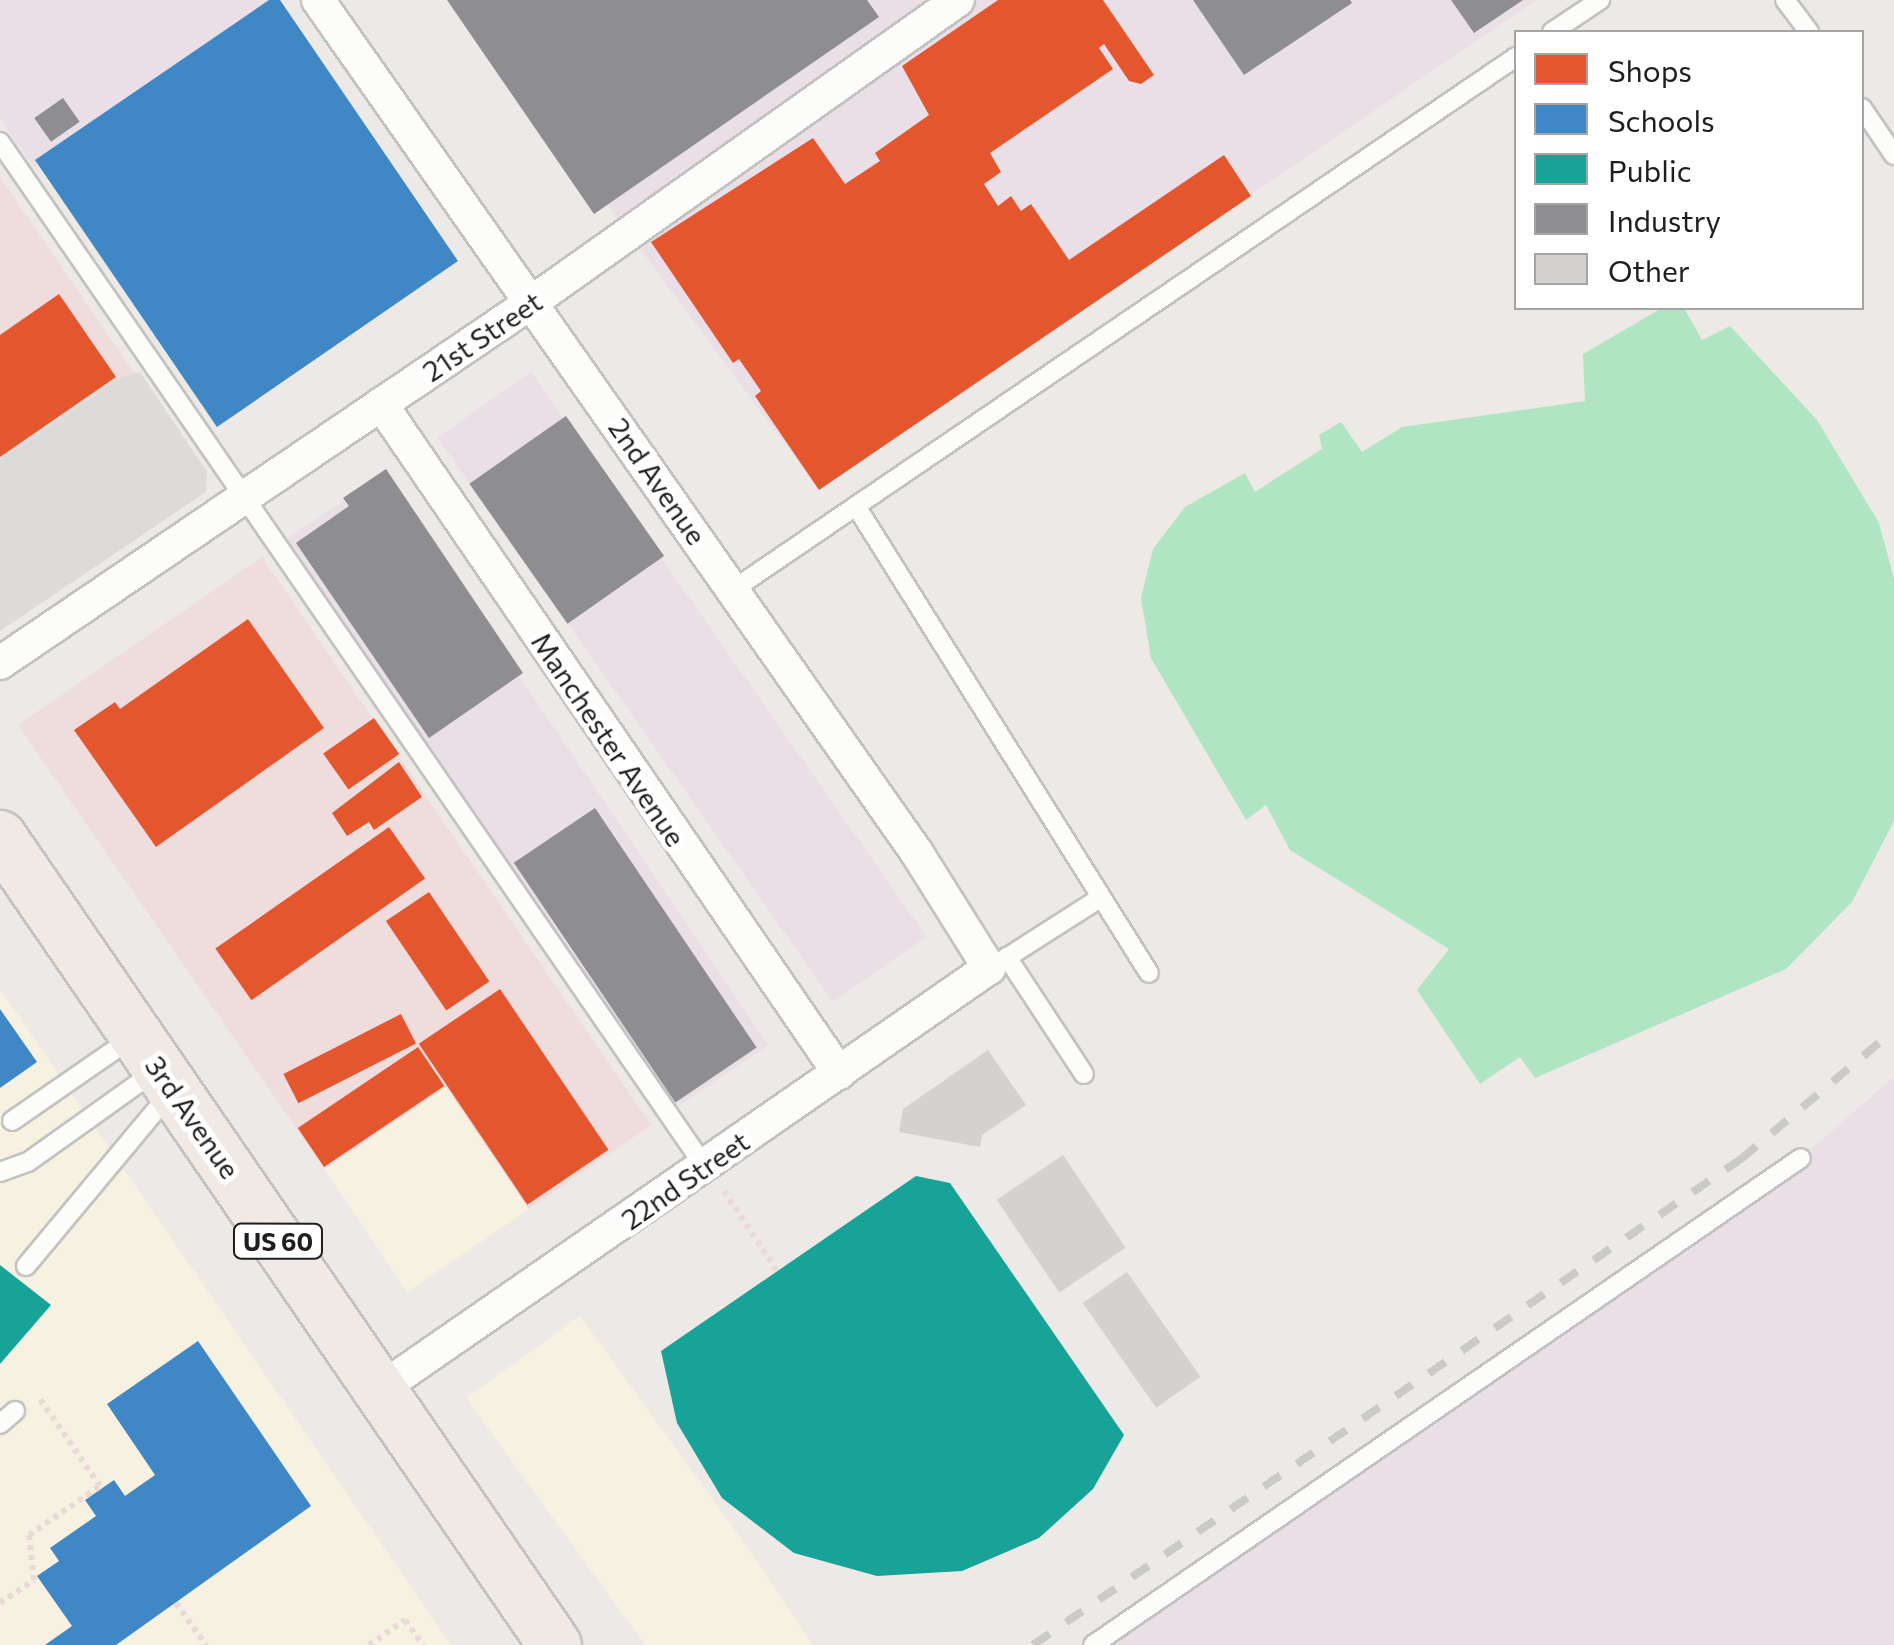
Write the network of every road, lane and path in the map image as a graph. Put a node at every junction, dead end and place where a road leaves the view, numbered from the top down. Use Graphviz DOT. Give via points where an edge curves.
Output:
graph roads {
  1 [pos="318,0"];
  2 [pos="1600,0"];
  3 [pos="1785,0"];
  4 [pos="950,2"];
  5 [pos="1555,30"];
  6 [pos="1804,30"];
  7 [pos="1514,57"];
  8 [pos="1864,111"];
  9 [pos="0,142"];
  10 [pos="1894,155"];
  11 [pos="532,302"];
  12 [pos="382,404"];
  13 [pos="244,495"];
  14 [pos="856,506"];
  15 [pos="734,590"];
  16 [pos="0,663"];
  17 [pos="0,836"];
  18 [pos="1100,898"];
  19 [pos="998,963"];
  20 [pos="1149,972"];
  21 [pos="157,1064"];
  22 [pos="839,1073"];
  23 [pos="1084,1074"];
  24 [pos="12,1121"];
  25 [pos="1801,1158"];
  26 [pos="0,1172"];
  27 [pos="710,1172"];
  28 [pos="26,1266"];
  29 [pos="777,1272"];
  30 [pos="379,1390"];
  31 [pos="39,1398"];
  32 [pos="15,1411"];
  33 [pos="0,1424"];
  34 [pos="0,1603"];
  35 [pos="176,1603"];
  36 [pos="206,1645"];
  37 [pos="369,1645"];
  38 [pos="423,1645"];
  39 [pos="555,1645"];
  40 [pos="1093,1645"];
  1 -- 11 [label="street, 2nd Avenue"];
  2 -- 5 [label="lane"];
  3 -- 6 [label="lane"];
  4 -- 11 [label="street, 21st Street"];
  7 -- 14 [label="lane"];
  8 -- 10 [label="lane"];
  9 -- 13 [label="lane"];
  11 -- 12 [label="street, 21st Street"];
  11 -- 15 [label="street, 2nd Avenue"];
  12 -- 13 [label="street, 21st Street"];
  12 -- 22 [label="street, Manchester Avenue"];
  13 -- 16 [label="street, 21st Street"];
  13 -- 27 [label="lane"];
  14 -- 15 [label="lane"];
  14 -- 18 [label="lane"];
  15 -- 19 [label="street, 2nd Avenue"];
  17 -- 21 [label="main road, 3rd Avenue / US 60"];
  18 -- 19 [label="lane"];
  18 -- 20 [label="lane"];
  19 -- 22 [label="street, 22nd Street"];
  19 -- 23 [label="lane"];
  21 -- 24 [label="lane"];
  21 -- 26 [label="lane" via="28,1162"];
  21 -- 28 [label="lane"];
  21 -- 30 [label="main road, 3rd Avenue / US 60"];
  22 -- 27 [label="street, 22nd Street"];
  25 -- 40 [label="lane"];
  27 -- 29 [label="path"];
  27 -- 30 [label="street, 22nd Street"];
  30 -- 39 [label="main road, 3rd Avenue / US 60"];
  31 -- 34 [label="path" via="100,1486 29,1534 34,1580"];
  32 -- 33 [label="lane"];
  35 -- 36 [label="path"];
  37 -- 38 [label="path" via="405,1620"];
}
